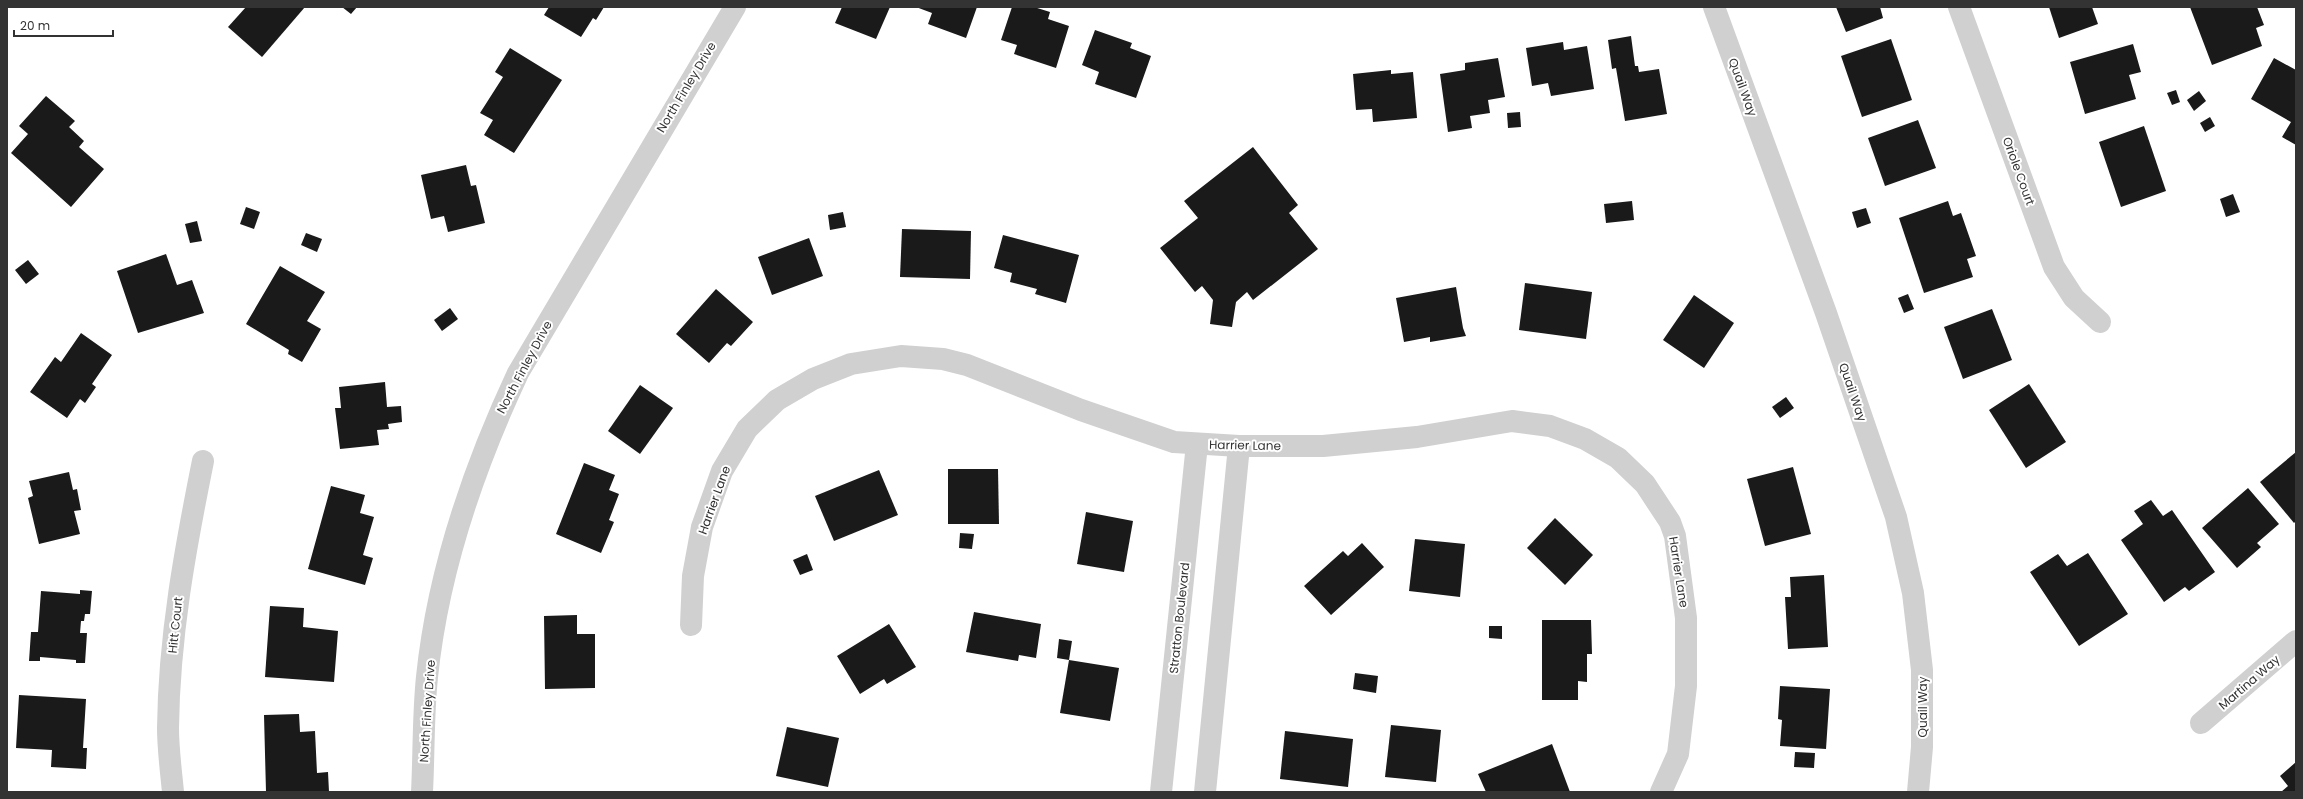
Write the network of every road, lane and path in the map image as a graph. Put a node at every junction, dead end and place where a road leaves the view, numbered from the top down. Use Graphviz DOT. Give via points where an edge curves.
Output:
graph roads {
  1 [pos="735,7"];
  2 [pos="1714,7"];
  3 [pos="1959,7"];
  4 [pos="2100,322"];
  5 [pos="1197,444"];
  6 [pos="1239,446"];
  7 [pos="203,461"];
  8 [pos="692,625"];
  9 [pos="2296,641"];
  10 [pos="2201,723"];
  11 [pos="173,792"];
  12 [pos="422,792"];
  13 [pos="1161,792"];
  14 [pos="1205,792"];
  15 [pos="1661,792"];
  16 [pos="1918,792"];
  1 -- 12 [label="street, North Finley Drive" via="518,373 497,418 466,497 444,577 427,677"];
  2 -- 16 [label="street, Quail Way" via="1826,313 1896,517 1913,593 1922,670 1922,747"];
  3 -- 4 [label="street, Oriole Court" via="2054,267 2074,298"];
  5 -- 6 [label="street, Harrier Lane"];
  5 -- 8 [label="street, Harrier Lane" via="1174,442 1081,410 966,364 943,359 901,356 851,364 813,379 778,400 747,429 722,472 702,527 693,576"];
  5 -- 13 [label="street, Stratton Boulevard"];
  6 -- 14 [label="street"];
  6 -- 15 [label="street, Harrier Lane" via="1324,446 1417,437 1512,421 1550,426 1585,439 1618,458 1645,484 1670,522 1675,536 1686,618 1686,686 1678,754"];
  7 -- 11 [label="street, Hitt Court" via="184,556 173,633 168,730"];
  9 -- 10 [label="street, Martina Way"];
}
